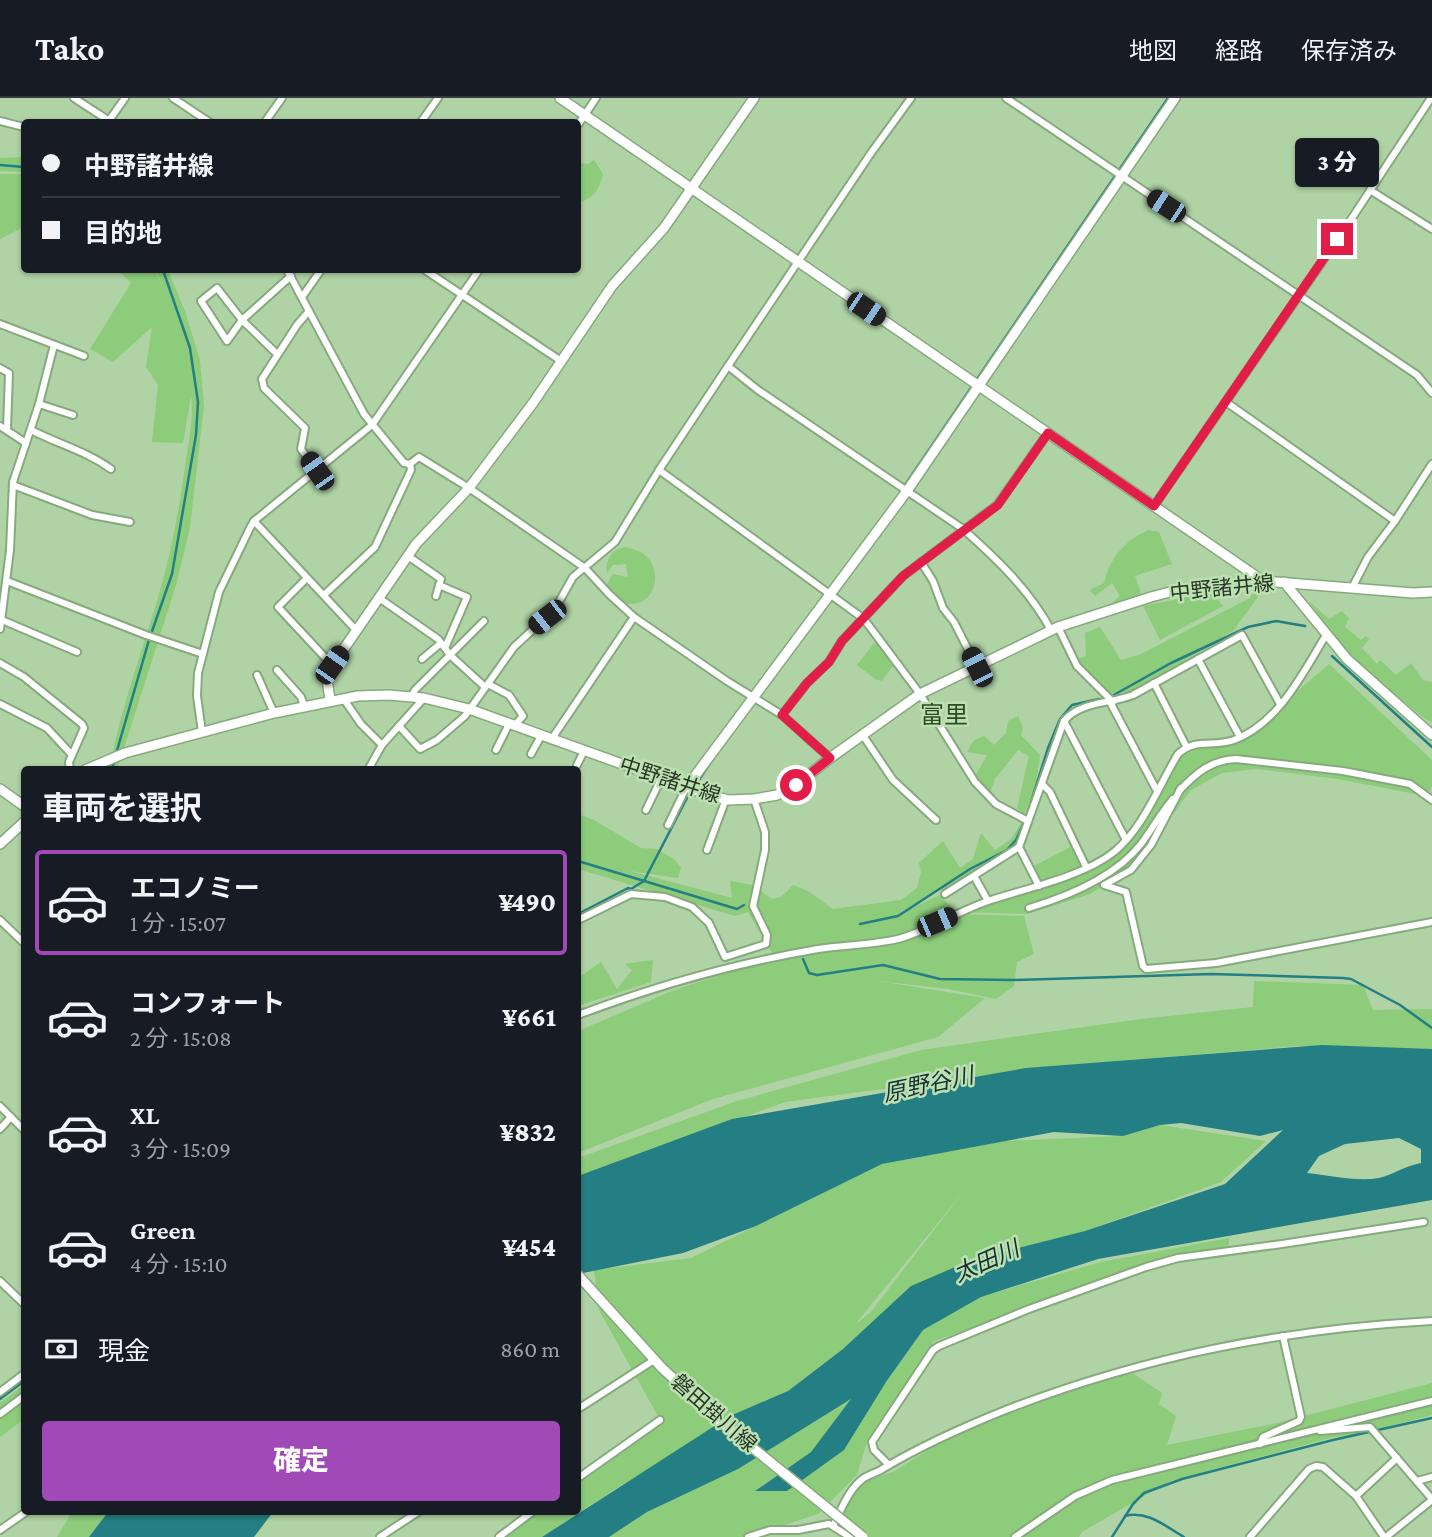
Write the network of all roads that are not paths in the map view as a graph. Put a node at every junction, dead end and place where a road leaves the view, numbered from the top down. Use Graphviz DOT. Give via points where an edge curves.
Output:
graph roads {
  1 [pos="74,98"];
  2 [pos="125,98"];
  3 [pos="173,98"];
  4 [pos="282,98"];
  5 [pos="438,98"];
  6 [pos="560,98"];
  7 [pos="596,98"];
  8 [pos="754,98"];
  9 [pos="911,98"];
  10 [pos="1006,98"];
  11 [pos="1175,98"];
  12 [pos="1431,99"];
  13 [pos="585,115"];
  14 [pos="105,119"];
  15 [pos="111,119"];
  16 [pos="204,119"];
  17 [pos="267,119"];
  18 [pos="423,119"];
  19 [pos="0,121"];
  20 [pos="581,121"];
  21 [pos="21,126"];
  22 [pos="1121,177"];
  23 [pos="691,190"];
  24 [pos="1370,190"];
  25 [pos="1432,229"];
  26 [pos="799,263"];
  27 [pos="289,273"];
  28 [pos="319,273"];
  29 [pos="430,273"];
  30 [pos="477,273"];
  31 [pos="462,294"];
  32 [pos="1299,294"];
  33 [pos="302,297"];
  34 [pos="309,311"];
  35 [pos="242,320"];
  36 [pos="0,324"];
  37 [pos="54,345"];
  38 [pos="277,354"];
  39 [pos="84,356"];
  40 [pos="561,361"];
  41 [pos="728,366"];
  42 [pos="0,368"];
  43 [pos="978,385"];
  44 [pos="1432,393"];
  45 [pos="1226,402"];
  46 [pos="39,404"];
  47 [pos="73,415"];
  48 [pos="372,425"];
  49 [pos="3,428"];
  50 [pos="31,430"];
  51 [pos="1048,433"];
  52 [pos="26,443"];
  53 [pos="410,464"];
  54 [pos="111,468"];
  55 [pos="1431,468"];
  56 [pos="659,470"];
  57 [pos="317,471"];
  58 [pos="13,485"];
  59 [pos="469,488"];
  60 [pos="906,491"];
  61 [pos="1154,506"];
  62 [pos="254,521"];
  63 [pos="1395,521"];
  64 [pos="130,522"];
  65 [pos="963,529"];
  66 [pos="0,547"];
  67 [pos="10,550"];
  68 [pos="408,556"];
  69 [pos="921,562"];
  70 [pos="585,568"];
  71 [pos="307,578"];
  72 [pos="7,580"];
  73 [pos="1263,581"];
  74 [pos="1284,582"];
  75 [pos="439,585"];
  76 [pos="1352,588"];
  77 [pos="1432,592"];
  78 [pos="831,593"];
  79 [pos="324,596"];
  80 [pos="436,596"];
  81 [pos="379,598"];
  82 [pos="634,617"];
  83 [pos="864,618"];
  84 [pos="2,620"];
  85 [pos="484,621"];
  86 [pos="1055,628"];
  87 [pos="0,629"];
  88 [pos="356,630"];
  89 [pos="1326,635"];
  90 [pos="443,645"];
  91 [pos="77,652"];
  92 [pos="203,654"];
  93 [pos="450,655"];
  94 [pos="1198,659"];
  95 [pos="422,660"];
  96 [pos="0,663"];
  97 [pos="332,665"];
  98 [pos="977,667"];
  99 [pos="277,670"];
  100 [pos="257,675"];
  101 [pos="1154,683"];
  102 [pos="487,685"];
  103 [pos="920,694"];
  104 [pos="411,697"];
  105 [pos="342,698"];
  106 [pos="424,698"];
  107 [pos="754,699"];
  108 [pos="330,700"];
  109 [pos="1112,702"];
  110 [pos="0,704"];
  111 [pos="1280,704"];
  112 [pos="304,706"];
  113 [pos="469,709"];
  114 [pos="274,713"];
  115 [pos="782,715"];
  116 [pos="1064,721"];
  117 [pos="511,725"];
  118 [pos="400,726"];
  119 [pos="202,732"];
  120 [pos="863,734"];
  121 [pos="1432,735"];
  122 [pos="541,736"];
  123 [pos="1240,737"];
  124 [pos="551,740"];
  125 [pos="382,745"];
  126 [pos="1186,746"];
  127 [pos="496,750"];
  128 [pos="584,751"];
  129 [pos="531,754"];
  130 [pos="72,755"];
  131 [pos="830,758"];
  132 [pos="577,765"];
  133 [pos="70,766"];
  134 [pos="93,766"];
  135 [pos="370,766"];
  136 [pos="661,779"];
  137 [pos="1042,784"];
  138 [pos="686,788"];
  139 [pos="1181,788"];
  140 [pos="0,789"];
  141 [pos="1157,791"];
  142 [pos="726,799"];
  143 [pos="754,799"];
  144 [pos="1432,800"];
  145 [pos="21,804"];
  146 [pos="646,810"];
  147 [pos="936,820"];
  148 [pos="1026,820"];
  149 [pos="21,825"];
  150 [pos="668,825"];
  151 [pos="1126,840"];
  152 [pos="0,844"];
  153 [pos="1019,847"];
  154 [pos="707,850"];
  155 [pos="1086,867"];
  156 [pos="974,876"];
  157 [pos="1039,886"];
  158 [pos="945,894"];
  159 [pos="988,901"];
  160 [pos="1029,908"];
  161 [pos="581,919"];
  162 [pos="0,920"];
  163 [pos="1432,922"];
  164 [pos="21,940"];
  165 [pos="581,1014"];
  166 [pos="0,1106"];
  167 [pos="11,1117"];
  168 [pos="21,1127"];
  169 [pos="0,1129"];
  170 [pos="1424,1222"];
  171 [pos="581,1278"];
  172 [pos="0,1281"];
  173 [pos="21,1301"];
  174 [pos="1432,1321"];
  175 [pos="1283,1336"];
  176 [pos="651,1357"];
  177 [pos="21,1376"];
  178 [pos="0,1392"];
  179 [pos="21,1398"];
  180 [pos="1432,1401"];
  181 [pos="581,1407"];
  182 [pos="0,1414"];
  183 [pos="660,1420"];
  184 [pos="1307,1430"];
  185 [pos="1260,1444"];
  186 [pos="1397,1458"];
  187 [pos="889,1465"];
  188 [pos="581,1476"];
  189 [pos="1432,1477"];
  190 [pos="1417,1481"];
  191 [pos="1356,1496"];
  192 [pos="1432,1499"];
  193 [pos="22,1515"];
  194 [pos="413,1515"];
  195 [pos="529,1515"];
  196 [pos="833,1526"];
  197 [pos="0,1530"];
  198 [pos="380,1537"];
  199 [pos="499,1537"];
  200 [pos="748,1537"];
  201 [pos="850,1537"];
  202 [pos="863,1537"];
  203 [pos="1015,1537"];
  204 [pos="1250,1537"];
  205 [pos="1385,1537"];
  1 -- 14 [label="street"];
  2 -- 15 [label="street"];
  3 -- 16 [label="street"];
  4 -- 17 [label="street"];
  5 -- 18 [label="street"];
  6 -- 13 [label="street"];
  7 -- 13 [label="street"];
  8 -- 23 [label="street"];
  9 -- 26 [label="street"];
  10 -- 22 [label="street"];
  11 -- 22 [label="street"];
  12 -- 24 [label="street"];
  13 -- 20 [label="street"];
  13 -- 23 [label="street"];
  19 -- 21 [label="street"];
  22 -- 32 [label="street"];
  22 -- 43 [label="street"];
  23 -- 26 [label="street"];
  23 -- 40 [label="street" via="612,286"];
  24 -- 25 [label="street"];
  24 -- 32 [label="street"];
  26 -- 41 [label="street"];
  26 -- 43 [label="street"];
  27 -- 33 [label="street"];
  27 -- 35 [label="street"];
  28 -- 33 [label="street"];
  29 -- 31 [label="street"];
  30 -- 31 [label="street"];
  31 -- 40 [label="street"];
  31 -- 48 [label="street"];
  32 -- 44 [label="street" via="1417,375"];
  32 -- 45 [label="street"];
  33 -- 34 [label="street"];
  34 -- 38 [label="street"];
  34 -- 48 [label="street"];
  35 -- 35 [label="street" via="216,288 201,301 227,341"];
  35 -- 38 [label="street"];
  36 -- 37 [label="street"];
  37 -- 39 [label="street"];
  37 -- 46 [label="street"];
  38 -- 57 [label="street" via="262,379 264,388 305,428 301,449"];
  40 -- 59 [label="street"];
  41 -- 56 [label="street"];
  41 -- 60 [label="street"];
  42 -- 49 [label="street" via="9,373"];
  43 -- 51 [label="street"];
  43 -- 60 [label="street"];
  45 -- 61 [label="street"];
  45 -- 63 [label="street"];
  46 -- 47 [label="street"];
  46 -- 50 [label="street"];
  48 -- 53 [label="street" via="404,463"];
  48 -- 57 [label="street"];
  49 -- 52 [label="street"];
  50 -- 52 [label="street"];
  50 -- 54 [label="street"];
  51 -- 61 [label="street"];
  51 -- 65 [label="street" via="998,505"];
  52 -- 58 [label="street"];
  53 -- 59 [label="street" via="419,457"];
  53 -- 79 [label="street" via="374,547"];
  55 -- 63 [label="street"];
  56 -- 70 [label="street" via="615,542"];
  56 -- 78 [label="street"];
  57 -- 62 [label="street"];
  58 -- 64 [label="street" via="92,515"];
  58 -- 67 [label="street"];
  59 -- 68 [label="street"];
  59 -- 70 [label="street"];
  60 -- 65 [label="street"];
  60 -- 78 [label="street"];
  61 -- 73 [label="street"];
  62 -- 71 [label="street"];
  62 -- 92 [label="street" via="219,592"];
  63 -- 76 [label="street"];
  65 -- 69 [label="street"];
  65 -- 86 [label="street" via="992,555"];
  66 -- 67 [label="street"];
  67 -- 72 [label="street"];
  68 -- 75 [label="street" via="441,579"];
  68 -- 81 [label="street"];
  69 -- 83 [label="street"];
  69 -- 98 [label="street"];
  70 -- 82 [label="street"];
  70 -- 102 [label="street" via="573,578 555,609 514,647"];
  71 -- 79 [label="street"];
  71 -- 97 [label="street" via="278,607"];
  72 -- 84 [label="street"];
  72 -- 92 [label="street"];
  73 -- 74 [label="street, 中野諸井線"];
  73 -- 86 [label="street, 中野諸井線" via="1181,589"];
  74 -- 76 [label="street, 中野諸井線"];
  74 -- 89 [label="street"];
  75 -- 80 [label="street"];
  75 -- 90 [label="street" via="467,597"];
  76 -- 77 [label="street, 中野諸井線"];
  78 -- 83 [label="street"];
  78 -- 107 [label="street"];
  79 -- 88 [label="street"];
  81 -- 88 [label="street"];
  81 -- 90 [label="street"];
  82 -- 107 [label="street"];
  82 -- 124 [label="street"];
  83 -- 103 [label="street"];
  83 -- 115 [label="street"];
  84 -- 87 [label="street"];
  84 -- 91 [label="street"];
  85 -- 93 [label="street"];
  86 -- 98 [label="street, 中野諸井線"];
  86 -- 109 [label="street" via="1077,666"];
  88 -- 97 [label="street"];
  89 -- 111 [label="street"];
  89 -- 121 [label="street"];
  90 -- 93 [label="street"];
  90 -- 95 [label="street"];
  92 -- 119 [label="street" via="197,696"];
  93 -- 102 [label="street"];
  93 -- 104 [label="street"];
  94 -- 101 [label="street"];
  94 -- 111 [label="street" via="1242,635"];
  94 -- 123 [label="street"];
  96 -- 130 [label="street" via="82,724"];
  97 -- 108 [label="street" via="327,679"];
  98 -- 103 [label="street, 中野諸井線"];
  99 -- 112 [label="street" via="301,696"];
  100 -- 114 [label="street"];
  101 -- 109 [label="street"];
  101 -- 126 [label="street"];
  102 -- 113 [label="street"];
  102 -- 117 [label="street" via="509,695 523,716"];
  103 -- 120 [label="street, 中野諸井線"];
  103 -- 148 [label="street" via="987,797"];
  104 -- 105 [label="street, 中野諸井線"];
  104 -- 106 [label="street, 中野諸井線"];
  105 -- 108 [label="street, 中野諸井線"];
  105 -- 125 [label="street"];
  106 -- 113 [label="street, 中野諸井線"];
  106 -- 118 [label="street"];
  107 -- 115 [label="street"];
  107 -- 138 [label="street"];
  108 -- 112 [label="street, 中野諸井線"];
  109 -- 116 [label="street" via="1079,708"];
  109 -- 141 [label="street"];
  110 -- 130 [label="street" via="47,728"];
  111 -- 123 [label="street"];
  112 -- 114 [label="street, 中野諸井線"];
  113 -- 117 [label="street, 中野諸井線"];
  113 -- 118 [label="street" via="437,740 420,749"];
  114 -- 119 [label="street, 中野諸井線"];
  115 -- 131 [label="street"];
  116 -- 137 [label="street"];
  116 -- 151 [label="street"];
  117 -- 122 [label="street, 中野諸井線"];
  117 -- 127 [label="street"];
  118 -- 125 [label="street"];
  119 -- 134 [label="street, 中野諸井線"];
  120 -- 131 [label="street, 中野諸井線"];
  120 -- 147 [label="street" via="893,780"];
  122 -- 124 [label="street, 中野諸井線"];
  122 -- 129 [label="street"];
  123 -- 126 [label="street"];
  124 -- 128 [label="street, 中野諸井線"];
  125 -- 135 [label="street"];
  126 -- 141 [label="street"];
  128 -- 132 [label="street"];
  128 -- 136 [label="street, 中野諸井線"];
  130 -- 133 [label="street"];
  131 -- 143 [label="street, 中野諸井線" via="796,785"];
  136 -- 138 [label="street, 中野諸井線"];
  136 -- 146 [label="street"];
  137 -- 148 [label="street"];
  137 -- 155 [label="street"];
  138 -- 142 [label="street, 中野諸井線"];
  138 -- 150 [label="street"];
  139 -- 144 [label="street" via="1199,770 1236,758 1410,784"];
  139 -- 160 [label="street" via="1120,866"];
  139 -- 163 [label="street" via="1153,842 1131,870 1104,885 1126,892 1146,969 1216,963"];
  140 -- 145 [label="street"];
  141 -- 151 [label="street"];
  142 -- 143 [label="street, 中野諸井線"];
  142 -- 154 [label="street"];
  143 -- 161 [label="street" via="765,832 765,850 753,906 767,936 766,944 725,957 709,923 692,907 665,897 631,894"];
  148 -- 153 [label="street"];
  149 -- 152 [label="street"];
  151 -- 155 [label="street"];
  153 -- 156 [label="street"];
  153 -- 157 [label="street"];
  155 -- 157 [label="street"];
  156 -- 158 [label="street"];
  156 -- 159 [label="street"];
  157 -- 159 [label="street"];
  159 -- 165 [label="street" via="898,939 817,949 749,964 670,983"];
  162 -- 164 [label="street"];
  166 -- 167 [label="street"];
  167 -- 168 [label="street"];
  167 -- 169 [label="street"];
  170 -- 187 [label="street" via="1146,1266 939,1346 872,1442"];
  171 -- 176 [label="street, 磐田掛川線"];
  172 -- 173 [label="street"];
  174 -- 175 [label="street"];
  175 -- 185 [label="street" via="1301,1417 1263,1437"];
  175 -- 187 [label="street" via="1191,1353 1054,1392 938,1438"];
  176 -- 181 [label="street"];
  176 -- 202 [label="street, 磐田掛川線, bridge" via="722,1423"];
  177 -- 178 [label="street"];
  179 -- 182 [label="street"];
  180 -- 184 [label="street"];
  183 -- 188 [label="street"];
  184 -- 185 [label="street"];
  184 -- 186 [label="street" via="1370,1427"];
  185 -- 203 [label="street" via="1093,1486"];
  186 -- 190 [label="street"];
  186 -- 191 [label="street"];
  187 -- 196 [label="street" via="859,1483"];
  189 -- 190 [label="street"];
  190 -- 192 [label="street"];
  191 -- 204 [label="street" via="1316,1466"];
  191 -- 205 [label="street"];
  192 -- 205 [label="street"];
  193 -- 197 [label="street"];
  194 -- 198 [label="street"];
  195 -- 199 [label="street"];
  196 -- 200 [label="street" via="770,1530"];
  196 -- 201 [label="street"];
}
